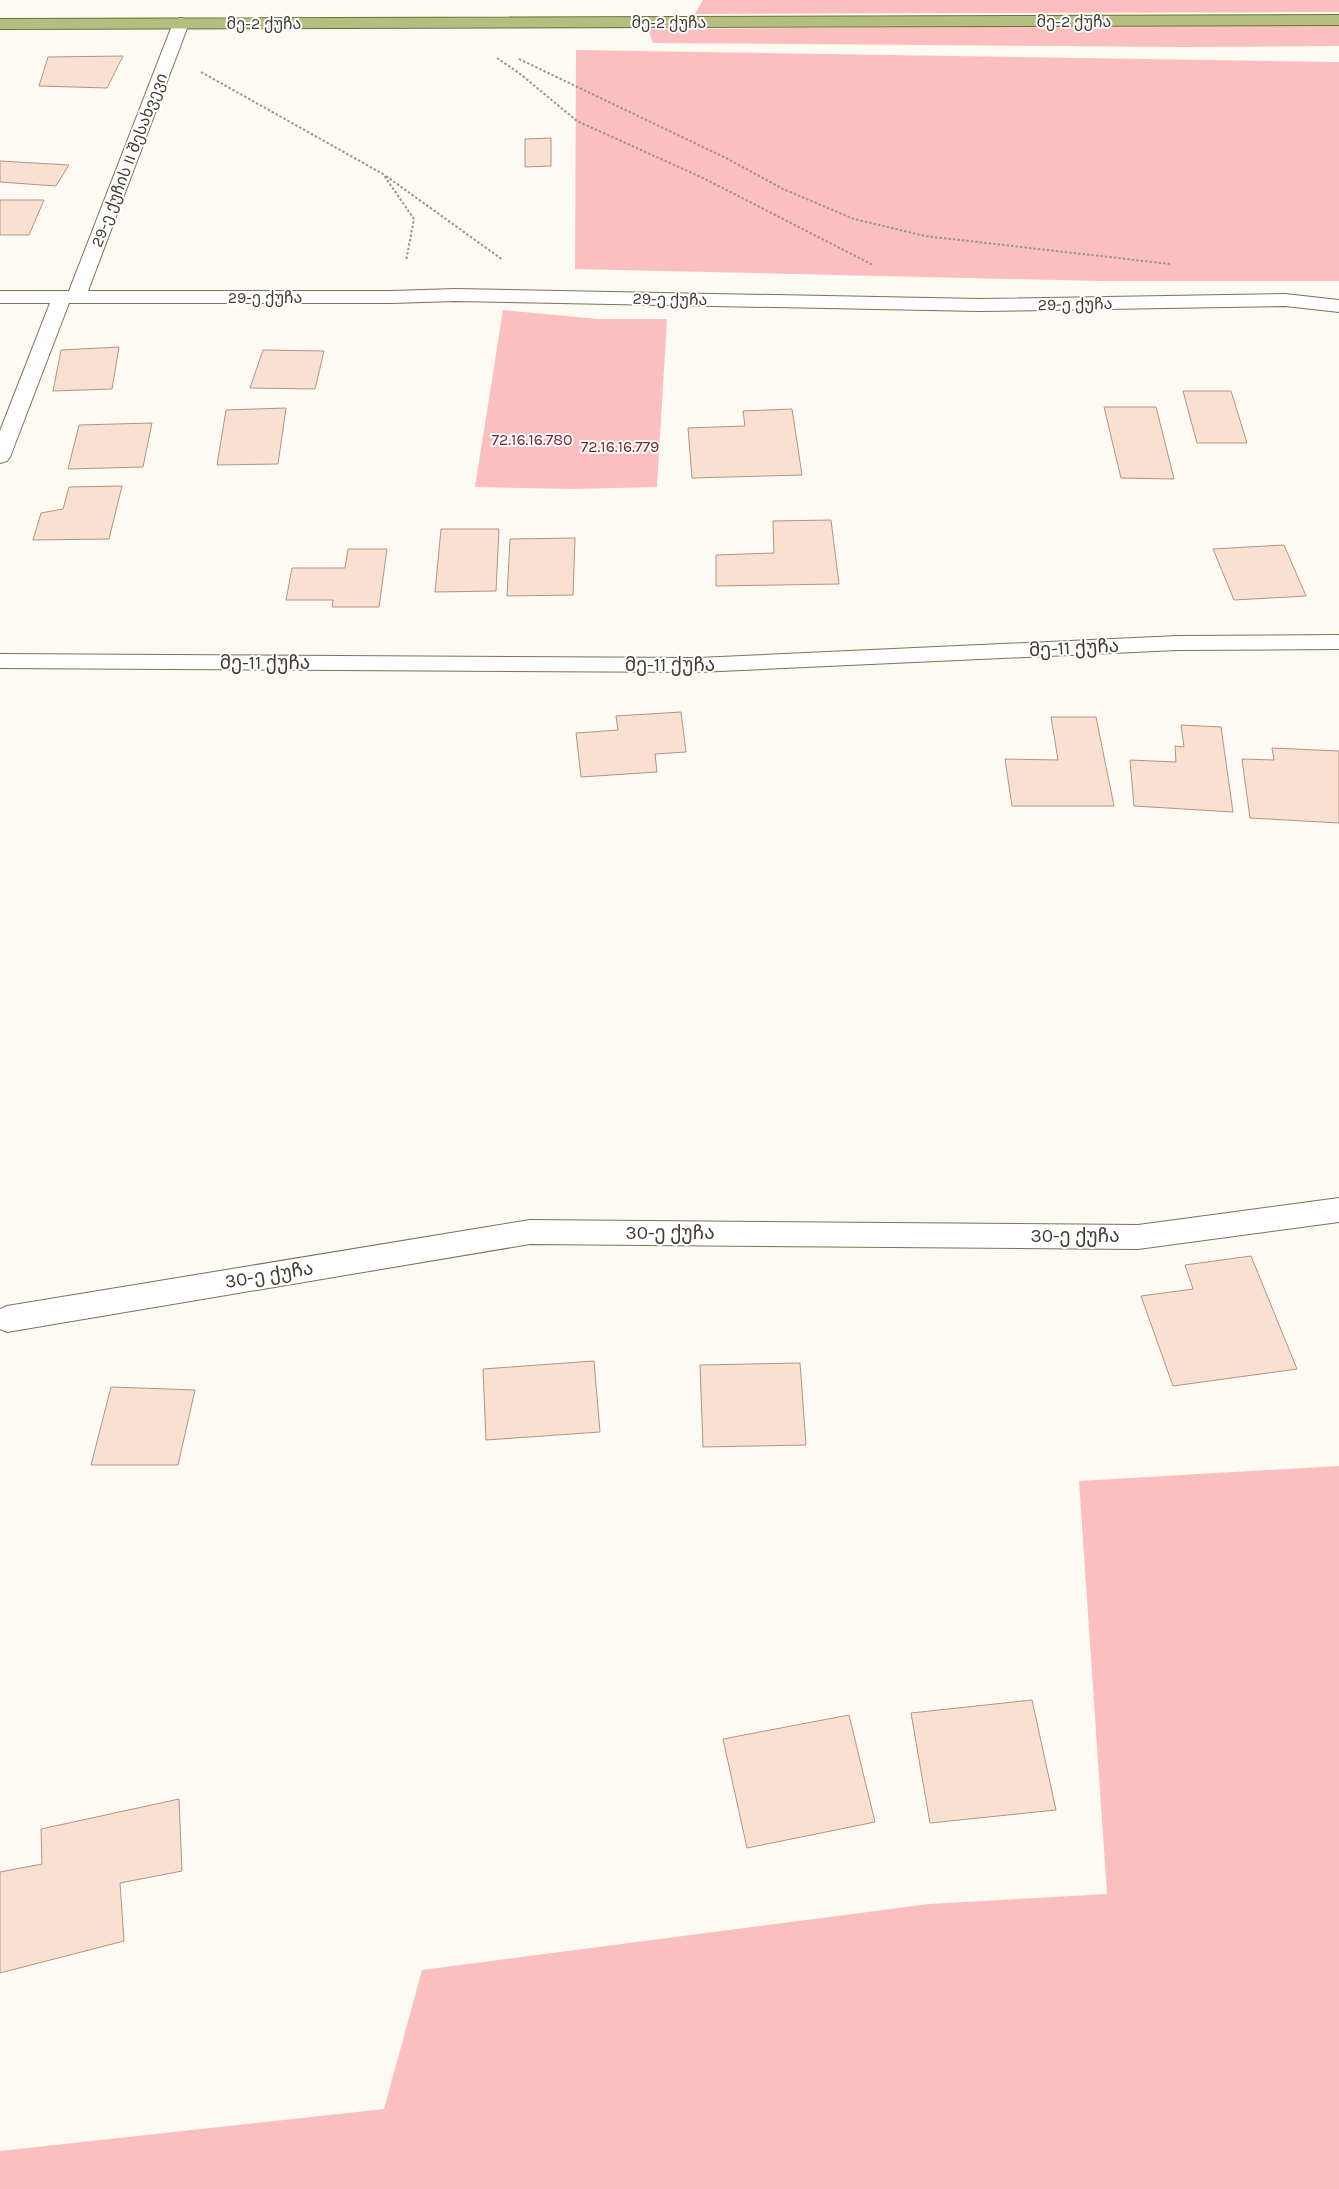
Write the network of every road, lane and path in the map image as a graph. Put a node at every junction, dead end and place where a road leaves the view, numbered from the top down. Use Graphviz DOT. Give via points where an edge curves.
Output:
graph roads {
  1 [pos="1339,20"];
  2 [pos="442,22"];
  3 [pos="181,23"];
  4 [pos="0,24"];
  5 [pos="513,56"];
  6 [pos="383,174"];
  7 [pos="1173,264"];
  8 [pos="881,270"];
  9 [pos="0,297"];
  10 [pos="69,297"];
  11 [pos="392,297"];
  12 [pos="555,297"];
  13 [pos="1339,306"];
  14 [pos="0,457"];
  15 [pos="1339,642"];
  16 [pos="0,661"];
  17 [pos="1339,1210"];
  18 [pos="7,1319"];
  1 -- 2 [label="main road, მე-2 ქუჩა"];
  2 -- 3 [label="main road, მე-2 ქუჩა"];
  2 -- 8 [label="path" via="519,73 578,121 712,182"];
  3 -- 4 [label="main road, მე-2 ქუჩა"];
  3 -- 6 [label="path" via="188,65"];
  3 -- 10 [label="street, 29-ე ქუჩის II შესახვევი"];
  5 -- 7 [label="path" via="728,159 783,189 854,219 925,236"];
  6 -- 11 [label="path" via="414,219 404,273"];
  6 -- 12 [label="path"];
  9 -- 10 [label="street, 29-ე ქუჩა"];
  10 -- 11 [label="street, 29-ე ქუჩა"];
  10 -- 14 [label="street, 29-ე ქუჩის II შესახვევი"];
  11 -- 12 [label="street, 29-ე ქუჩა"];
  12 -- 13 [label="street, 29-ე ქუჩა" via="980,305 1286,300"];
  15 -- 16 [label="street, მე-11 ქუჩა" via="1177,643 698,665"];
  17 -- 18 [label="street, 30-ე ქუჩა" via="1138,1237 530,1232"];
}
